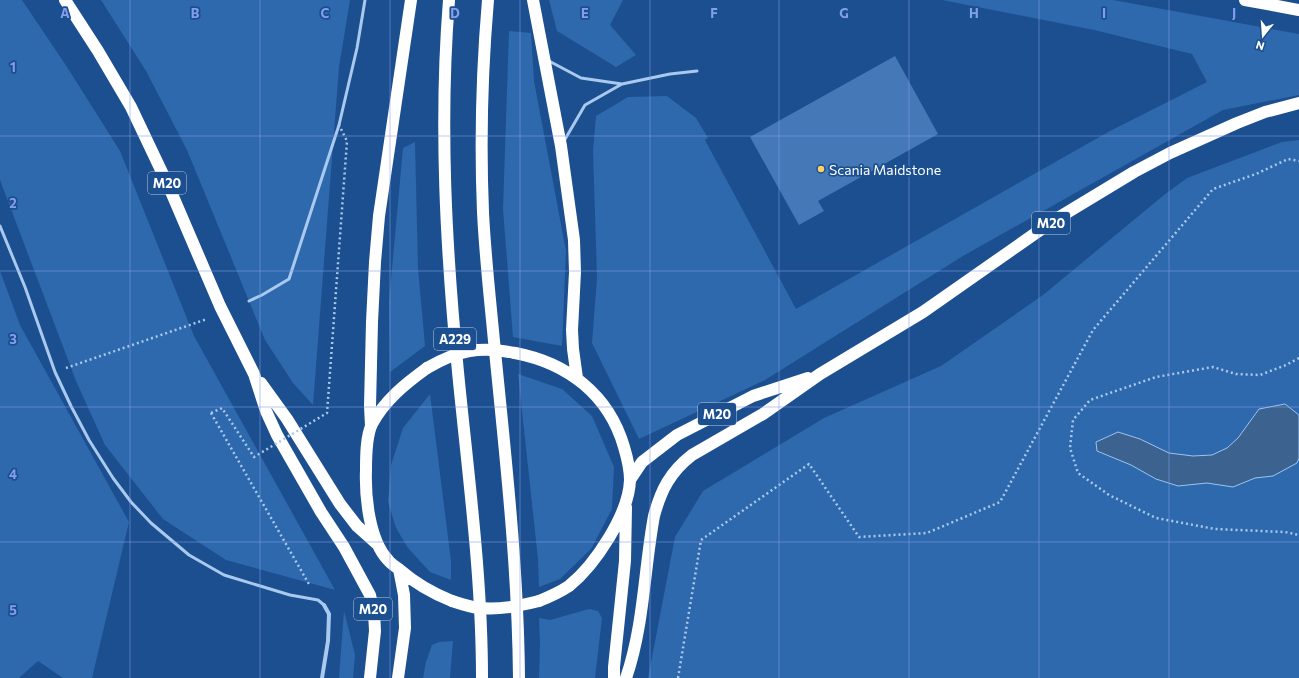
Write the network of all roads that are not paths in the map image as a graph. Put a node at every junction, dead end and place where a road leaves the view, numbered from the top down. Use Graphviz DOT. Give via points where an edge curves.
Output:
graph roads {
  1 [pos="64,0"];
  2 [pos="365,0"];
  3 [pos="411,0"];
  4 [pos="450,0"];
  5 [pos="488,0"];
  6 [pos="533,0"];
  7 [pos="1245,0"];
  8 [pos="1299,10"];
  9 [pos="543,58"];
  10 [pos="697,71"];
  11 [pos="622,84"];
  12 [pos="1299,103"];
  13 [pos="561,146"];
  14 [pos="0,226"];
  15 [pos="249,300"];
  16 [pos="254,374"];
  17 [pos="820,374"];
  18 [pos="577,378"];
  19 [pos="371,426"];
  20 [pos="630,480"];
  21 [pos="626,501"];
  22 [pos="380,548"];
  23 [pos="399,569"];
  24 [pos="324,605"];
  25 [pos="322,678"];
  26 [pos="370,678"];
  27 [pos="398,678"];
  28 [pos="482,678"];
  29 [pos="519,678"];
  30 [pos="614,678"];
  31 [pos="626,678"];
  1 -- 16 [label="highway, M20" via="131,107 169,187 220,306"];
  2 -- 15 [label="lane" via="339,125 289,279"];
  3 -- 19 [label="highway" via="379,216 372,322"];
  4 -- 28 [label="highway, A229" via="446,39 446,217 477,559"];
  5 -- 29 [label="highway, A229" via="482,92 483,213 514,552"];
  6 -- 9 [label="highway"];
  7 -- 8 [label="highway"];
  9 -- 11 [label="lane" via="581,78"];
  9 -- 13 [label="highway"];
  10 -- 11 [label="lane"];
  11 -- 13 [label="lane" via="585,105"];
  12 -- 17 [label="highway, M20" via="1237,123 1134,172 1053,221 923,312"];
  13 -- 18 [label="highway" via="574,240 573,349"];
  14 -- 24 [label="lane" via="70,406 130,502 189,555 224,575 290,595 318,600"];
  16 -- 22 [label="highway, M20" via="287,419 340,504 357,526"];
  16 -- 26 [label="highway, M20" via="277,435 370,595 375,631"];
  17 -- 20 [label="highway, M20" via="753,396 677,435 642,462"];
  17 -- 31 [label="highway, M20" via="763,414 692,455 671,476 658,500 654,516 638,630"];
  18 -- 19 [label="highway, bridge" via="526,354 484,349 464,352 441,360 405,384 390,398"];
  18 -- 20 [label="highway" via="600,400 612,418 626,456"];
  19 -- 22 [label="highway" via="366,458 367,499 373,531"];
  20 -- 21 [label="highway"];
  21 -- 23 [label="highway, bridge" via="606,543 580,576 568,586 539,601 511,608 479,608 437,595 420,586"];
  21 -- 30 [label="highway" via="625,560"];
  22 -- 23 [label="highway" via="387,559"];
  23 -- 27 [label="highway" via="404,595 405,628"];
  24 -- 25 [label="street" via="330,614"];
}
